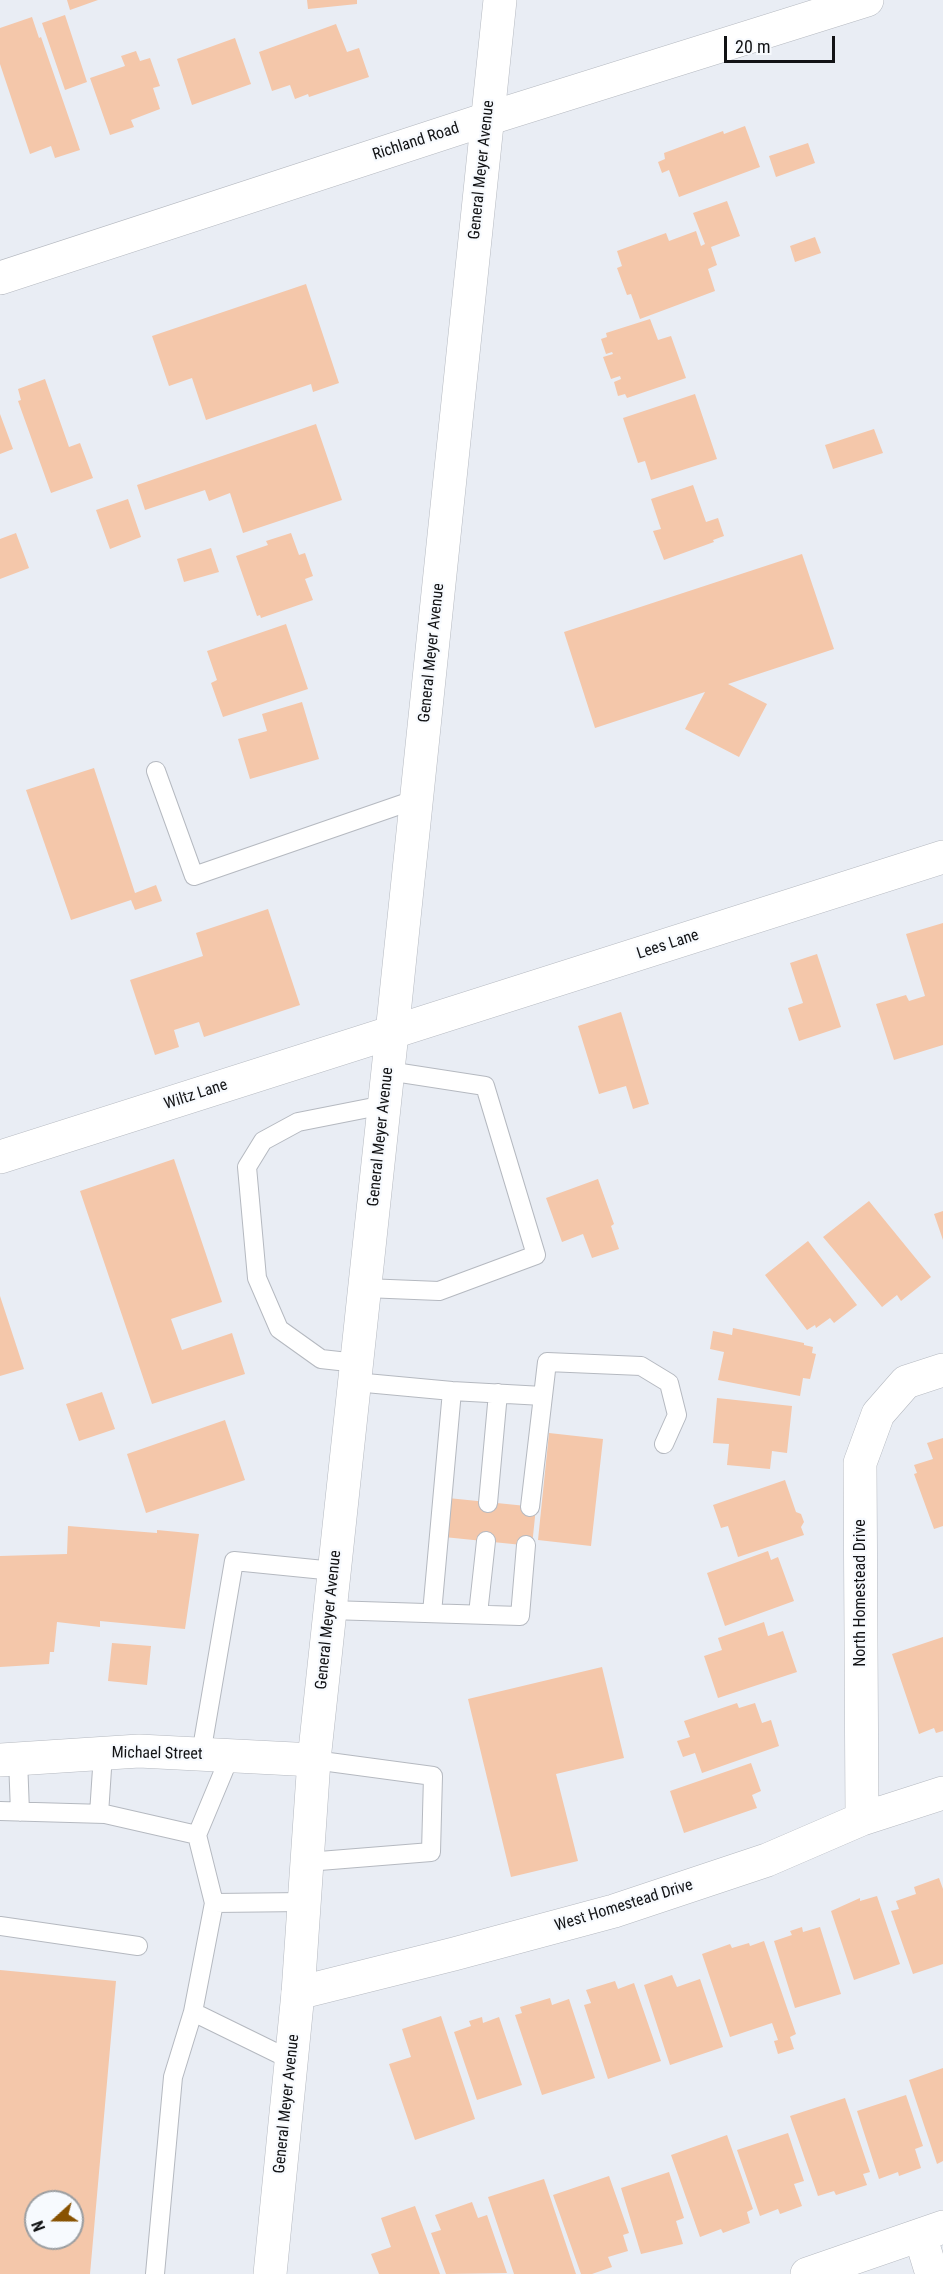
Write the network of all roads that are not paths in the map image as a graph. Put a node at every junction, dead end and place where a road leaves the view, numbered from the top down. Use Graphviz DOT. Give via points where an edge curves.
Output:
graph roads {
  1 [pos="500,0"];
  2 [pos="867,0"];
  3 [pos="487,119"];
  4 [pos="0,278"];
  5 [pos="156,771"];
  6 [pos="417,799"];
  7 [pos="943,857"];
  8 [pos="392,1033"];
  9 [pos="388,1071"];
  10 [pos="384,1105"];
  11 [pos="0,1157"];
  12 [pos="365,1288"];
  13 [pos="943,1370"];
  14 [pos="356,1372"];
  15 [pos="452,1391"];
  16 [pos="498,1393"];
  17 [pos="543,1396"];
  18 [pos="664,1444"];
  19 [pos="488,1503"];
  20 [pos="530,1507"];
  21 [pos="486,1541"];
  22 [pos="526,1545"];
  23 [pos="334,1571"];
  24 [pos="330,1610"];
  25 [pos="432,1613"];
  26 [pos="478,1614"];
  27 [pos="103,1754"];
  28 [pos="216,1755"];
  29 [pos="9,1760"];
  30 [pos="314,1760"];
  31 [pos="943,1793"];
  32 [pos="0,1811"];
  33 [pos="20,1812"];
  34 [pos="99,1814"];
  35 [pos="862,1819"];
  36 [pos="197,1835"];
  37 [pos="307,1862"];
  38 [pos="304,1902"];
  39 [pos="214,1903"];
  40 [pos="0,1926"];
  41 [pos="138,1946"];
  42 [pos="298,1993"];
  43 [pos="193,2012"];
  44 [pos="291,2060"];
  45 [pos="931,2231"];
  46 [pos="155,2274"];
  47 [pos="270,2274"];
  48 [pos="807,2274"];
  49 [pos="932,2274"];
  1 -- 3 [label="street, General Meyer Avenue"];
  2 -- 3 [label="street, Richland Road"];
  3 -- 4 [label="street, Richland Road"];
  3 -- 6 [label="street, General Meyer Avenue"];
  5 -- 6 [label="lane" via="194,876"];
  6 -- 8 [label="street, General Meyer Avenue"];
  7 -- 8 [label="street, Lees Lane"];
  8 -- 9 [label="street, General Meyer Avenue"];
  8 -- 11 [label="street, Wiltz Lane"];
  9 -- 10 [label="street, General Meyer Avenue"];
  9 -- 12 [label="lane" via="485,1086 536,1254 439,1291"];
  10 -- 12 [label="street, General Meyer Avenue"];
  10 -- 14 [label="lane" via="298,1122 263,1141 247,1167 257,1278 279,1329 321,1359"];
  12 -- 14 [label="street, General Meyer Avenue"];
  13 -- 35 [label="street, North Homestead Drive" via="906,1382 878,1414 860,1463"];
  14 -- 15 [label="lane"];
  14 -- 23 [label="street, General Meyer Avenue"];
  15 -- 16 [label="lane"];
  15 -- 25 [label="lane"];
  16 -- 17 [label="lane"];
  16 -- 19 [label="lane"];
  17 -- 18 [label="lane" via="547,1362 641,1366 669,1383 677,1415"];
  17 -- 20 [label="lane"];
  21 -- 26 [label="lane"];
  22 -- 26 [label="lane" via="520,1616"];
  23 -- 24 [label="street, General Meyer Avenue"];
  23 -- 28 [label="lane" via="234,1561"];
  24 -- 25 [label="lane"];
  24 -- 30 [label="street, General Meyer Avenue"];
  25 -- 26 [label="lane"];
  27 -- 28 [label="street, Michael Street" via="139,1751"];
  27 -- 29 [label="street, Michael Street"];
  27 -- 34 [label="lane"];
  28 -- 30 [label="street, Michael Street"];
  28 -- 36 [label="lane"];
  29 -- 33 [label="lane"];
  30 -- 37 [label="street, General Meyer Avenue"];
  30 -- 37 [label="lane" via="433,1776 431,1852"];
  31 -- 35 [label="street, West Homestead Drive"];
  32 -- 33 [label="lane"];
  33 -- 34 [label="lane"];
  34 -- 36 [label="lane"];
  35 -- 42 [label="street, West Homestead Drive" via="767,1860 615,1911"];
  36 -- 39 [label="lane"];
  37 -- 38 [label="street, General Meyer Avenue"];
  38 -- 39 [label="lane"];
  38 -- 42 [label="street, General Meyer Avenue"];
  39 -- 43 [label="lane"];
  40 -- 41 [label="lane"];
  42 -- 44 [label="street, General Meyer Avenue"];
  43 -- 44 [label="lane"];
  43 -- 46 [label="lane" via="173,2077"];
  44 -- 47 [label="street, General Meyer Avenue"];
  45 -- 48 [label="street"];
  45 -- 49 [label="street"];
}
